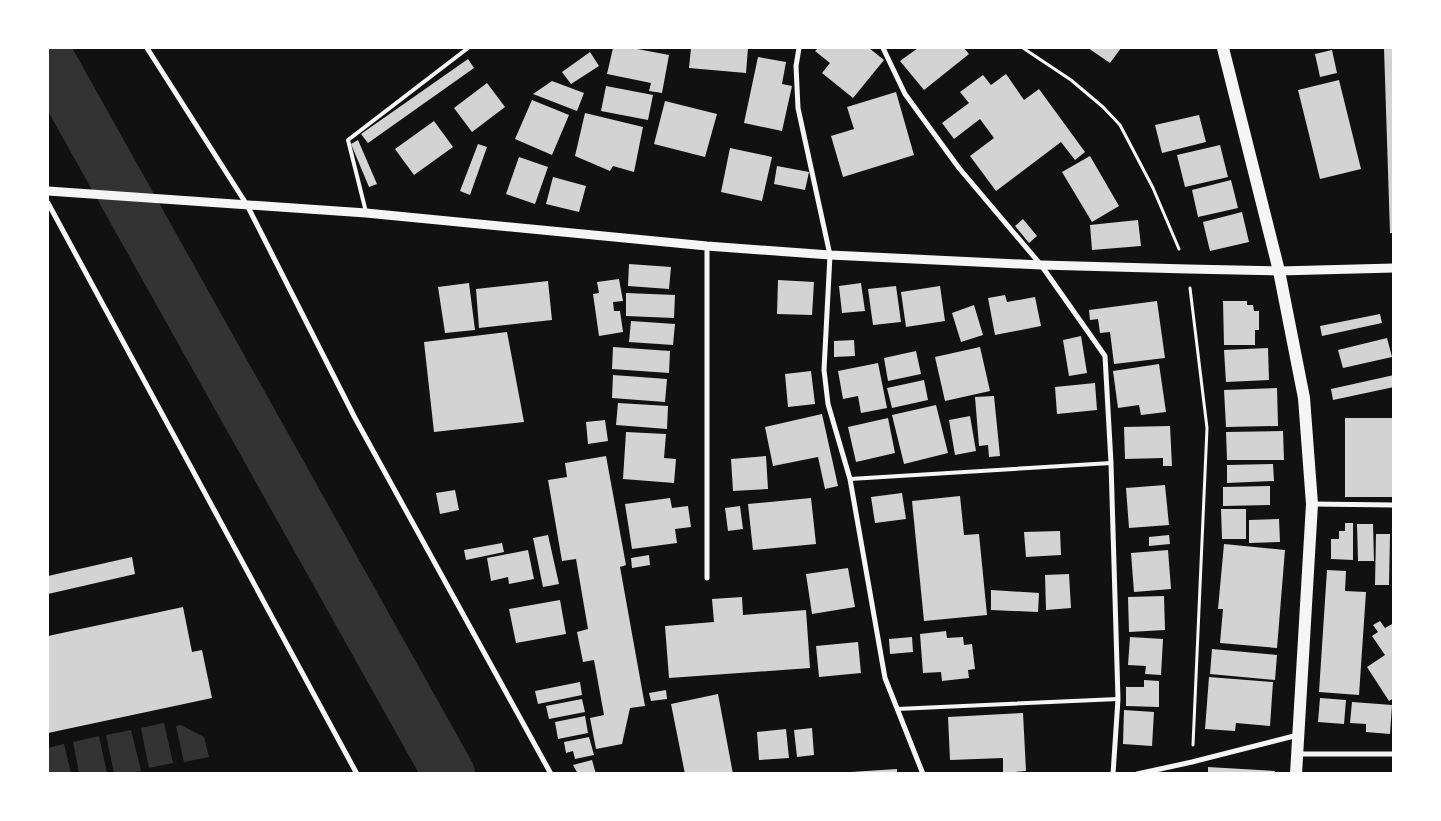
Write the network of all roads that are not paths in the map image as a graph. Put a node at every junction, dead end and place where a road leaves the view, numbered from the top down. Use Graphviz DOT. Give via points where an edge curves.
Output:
graph roads {
  1 [pos="148,48"];
  2 [pos="468,48"];
  3 [pos="799,48"];
  4 [pos="883,48"];
  5 [pos="1223,48"];
  6 [pos="48,191"];
  7 [pos="48,203"];
  8 [pos="247,205"];
  9 [pos="366,213"];
  10 [pos="707,246"];
  11 [pos="830,255"];
  12 [pos="1041,265"];
  13 [pos="1394,268"];
  14 [pos="1279,271"];
  15 [pos="1111,463"];
  16 [pos="850,480"];
  17 [pos="1312,504"];
  18 [pos="1394,505"];
  19 [pos="707,578"];
  20 [pos="1118,699"];
  21 [pos="897,710"];
  22 [pos="1298,735"];
  23 [pos="1297,754"];
  24 [pos="1394,754"];
  25 [pos="357,774"];
  26 [pos="551,774"];
  27 [pos="923,774"];
  28 [pos="1113,774"];
  29 [pos="1137,774"];
  30 [pos="1296,774"];
  1 -- 8 [label="street"];
  2 -- 9 [label="lane" via="348,140"];
  3 -- 11 [label="street" via="796,66 798,108"];
  4 -- 12 [label="street" via="905,94 953,161"];
  5 -- 14 [label="main road"];
  6 -- 8 [label="street"];
  7 -- 25 [label="street"];
  8 -- 9 [label="street"];
  8 -- 26 [label="street" via="355,418"];
  9 -- 10 [label="street"];
  10 -- 11 [label="street"];
  10 -- 19 [label="street"];
  11 -- 12 [label="street"];
  11 -- 16 [label="street" via="824,370 828,404"];
  12 -- 14 [label="street"];
  12 -- 15 [label="street" via="1105,356"];
  13 -- 14 [label="street"];
  14 -- 17 [label="main road" via="1304,398"];
  15 -- 16 [label="lane"];
  15 -- 20 [label="street"];
  16 -- 21 [label="street" via="885,678"];
  17 -- 18 [label="street"];
  17 -- 22 [label="main road"];
  20 -- 21 [label="lane"];
  20 -- 28 [label="street"];
  21 -- 27 [label="street"];
  22 -- 23 [label="main road"];
  22 -- 29 [label="street"];
  23 -- 24 [label="street"];
  23 -- 30 [label="main road"];
}
